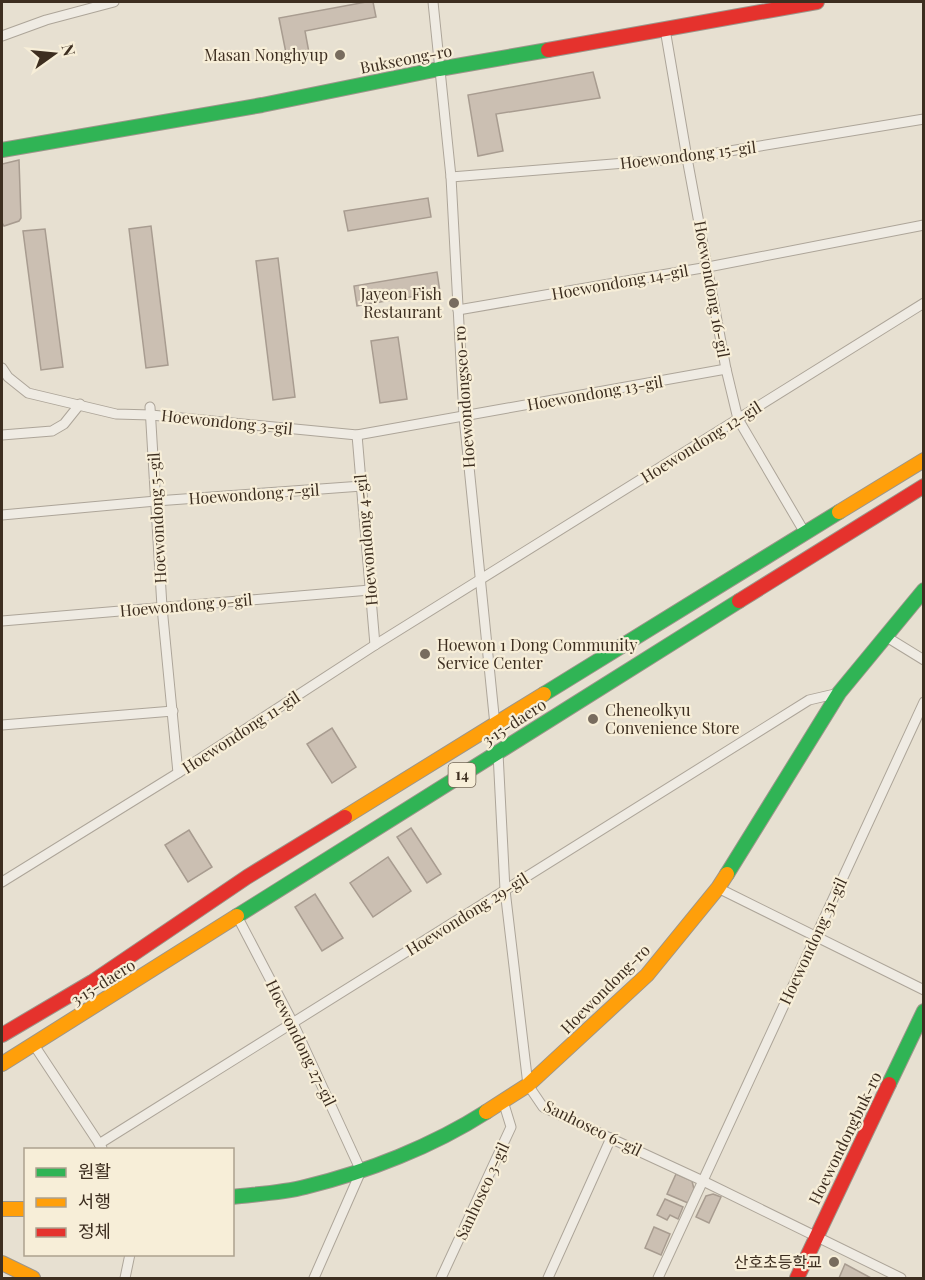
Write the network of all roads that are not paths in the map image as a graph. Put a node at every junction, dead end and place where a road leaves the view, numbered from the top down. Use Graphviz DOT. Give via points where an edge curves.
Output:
graph roads {
  1 [pos="114,2"];
  2 [pos="433,2"];
  3 [pos="817,2"];
  4 [pos="665,29"];
  5 [pos="2,36"];
  6 [pos="439,69"];
  7 [pos="924,118"];
  8 [pos="2,150"];
  9 [pos="687,158"];
  10 [pos="451,177"];
  11 [pos="924,225"];
  12 [pos="708,267"];
  13 [pos="924,303"];
  14 [pos="458,310"];
  15 [pos="2,368"];
  16 [pos="726,369"];
  17 [pos="80,404"];
  18 [pos="151,411"];
  19 [pos="464,417"];
  20 [pos="738,418"];
  21 [pos="2,435"];
  22 [pos="357,435"];
  23 [pos="924,460"];
  24 [pos="362,486"];
  25 [pos="924,486"];
  26 [pos="156,501"];
  27 [pos="2,515"];
  28 [pos="805,533"];
  29 [pos="479,580"];
  30 [pos="370,590"];
  31 [pos="924,590"];
  32 [pos="162,607"];
  33 [pos="2,621"];
  34 [pos="885,636"];
  35 [pos="375,645"];
  36 [pos="924,660"];
  37 [pos="839,693"];
  38 [pos="924,702"];
  39 [pos="173,711"];
  40 [pos="2,724"];
  41 [pos="495,724"];
  42 [pos="498,753"];
  43 [pos="178,772"];
  44 [pos="2,882"];
  45 [pos="718,888"];
  46 [pos="505,890"];
  47 [pos="237,916"];
  48 [pos="815,937"];
  49 [pos="924,990"];
  50 [pos="923,1015"];
  51 [pos="293,1023"];
  52 [pos="2,1035"];
  53 [pos="34,1045"];
  54 [pos="2,1064"];
  55 [pos="528,1085"];
  56 [pos="503,1101"];
  57 [pos="611,1138"];
  58 [pos="101,1147"];
  59 [pos="361,1171"];
  60 [pos="703,1181"];
  61 [pos="234,1197"];
  62 [pos="2,1209"];
  63 [pos="24,1209"];
  64 [pos="816,1236"];
  65 [pos="130,1256"];
  66 [pos="2,1263"];
  67 [pos="33,1278"];
  68 [pos="125,1278"];
  69 [pos="314,1278"];
  70 [pos="441,1278"];
  71 [pos="548,1278"];
  72 [pos="658,1278"];
  73 [pos="797,1278"];
  74 [pos="901,1278"];
  1 -- 5 [label="street"];
  2 -- 6 [label="street, Hoewondongseo-ro"];
  3 -- 4 [label="main road, Bukseong-ro"];
  4 -- 6 [label="main road, Bukseong-ro"];
  4 -- 9 [label="street, Hoewondong 16-gil"];
  6 -- 8 [label="main road, Bukseong-ro" via="262,105"];
  6 -- 10 [label="street, Hoewondongseo-ro"];
  7 -- 9 [label="street, Hoewondong 15-gil"];
  9 -- 10 [label="street, Hoewondong 15-gil"];
  9 -- 12 [label="street, Hoewondong 16-gil"];
  10 -- 14 [label="street, Hoewondongseo-ro"];
  11 -- 12 [label="street, Hoewondong 14-gil"];
  12 -- 14 [label="street, Hoewondong 14-gil"];
  12 -- 16 [label="street, Hoewondong 16-gil"];
  13 -- 20 [label="street, Hoewondong 12-gil"];
  14 -- 19 [label="street, Hoewondongseo-ro"];
  15 -- 17 [label="street, Hoewondong 3-gil" via="28,393"];
  16 -- 19 [label="street, Hoewondong 13-gil"];
  16 -- 20 [label="street, Hoewondong 16-gil"];
  17 -- 18 [label="street, Hoewondong 3-gil" via="116,414"];
  17 -- 21 [label="street" via="58,429"];
  18 -- 22 [label="street, Hoewondong 3-gil"];
  18 -- 26 [label="street, Hoewondong 5-gil"];
  19 -- 22 [label="street, Hoewondong 3-gil"];
  19 -- 29 [label="street, Hoewondongseo-ro"];
  20 -- 28 [label="street, Hoewondong 16-gil"];
  20 -- 29 [label="street, Hoewondong 12-gil"];
  22 -- 24 [label="street, Hoewondong 4-gil"];
  23 -- 28 [label="main road, 3·15-daero / 14"];
  24 -- 26 [label="street, Hoewondong 7-gil"];
  24 -- 30 [label="street, Hoewondong 4-gil"];
  25 -- 42 [label="main road, 3·15-daero / 14"];
  26 -- 27 [label="street, Hoewondong 7-gil"];
  26 -- 32 [label="street, Hoewondong 5-gil"];
  28 -- 41 [label="main road, 3·15-daero / 14"];
  29 -- 35 [label="street, Hoewondong 11-gil"];
  29 -- 41 [label="street, Hoewondongseo-ro"];
  30 -- 32 [label="street, Hoewondong 9-gil"];
  30 -- 35 [label="street, Hoewondong 4-gil"];
  31 -- 34 [label="main road, Hoewondong-ro"];
  32 -- 33 [label="street, Hoewondong 9-gil"];
  32 -- 39 [label="street, Hoewondong 5-gil"];
  34 -- 36 [label="street"];
  34 -- 37 [label="main road, Hoewondong-ro"];
  35 -- 43 [label="street, Hoewondong 11-gil"];
  37 -- 45 [label="main road, Hoewondong-ro"];
  37 -- 46 [label="street, Hoewondong 29-gil" via="809,700"];
  38 -- 48 [label="street, Hoewondong 31-gil"];
  39 -- 40 [label="street"];
  39 -- 43 [label="street, Hoewondong 5-gil"];
  41 -- 52 [label="main road, 3·15-daero / 14" via="247,877 92,982"];
  42 -- 46 [label="street, Sanhoseo 6-gil"];
  42 -- 47 [label="main road, 3·15-daero / 14"];
  43 -- 44 [label="street, Hoewondong 11-gil"];
  45 -- 48 [label="street"];
  45 -- 55 [label="main road, Hoewondong-ro" via="647,975"];
  46 -- 51 [label="street, Hoewondong 29-gil"];
  46 -- 55 [label="street, Sanhoseo 6-gil"];
  47 -- 51 [label="street, Hoewondong 27-gil"];
  47 -- 53 [label="main road, 3·15-daero / 14"];
  48 -- 49 [label="street"];
  48 -- 60 [label="street, Hoewondong 31-gil"];
  50 -- 64 [label="main road, Hoewondongbuk-ro"];
  51 -- 58 [label="street, Hoewondong 29-gil"];
  51 -- 59 [label="street, Hoewondong 27-gil"];
  53 -- 54 [label="main road, 3·15-daero / 14"];
  53 -- 58 [label="street"];
  55 -- 56 [label="main road, Hoewondong-ro"];
  55 -- 57 [label="street, Sanhoseo 6-gil" via="543,1107"];
  56 -- 59 [label="main road, Hoewondong-ro" via="456,1131"];
  56 -- 70 [label="street, Sanhoseo 3-gil" via="511,1127"];
  57 -- 60 [label="street, Sanhoseo 6-gil"];
  57 -- 71 [label="street"];
  59 -- 61 [label="main road, Hoewondong-ro" via="303,1188"];
  59 -- 69 [label="street"];
  60 -- 64 [label="street, Sanhoseo 6-gil"];
  60 -- 72 [label="street, Hoewondong 31-gil"];
  62 -- 63 [label="main road"];
  64 -- 73 [label="main road, Hoewondongbuk-ro"];
  64 -- 74 [label="street, Sanhoseo 6-gil"];
  65 -- 68 [label="street"];
  66 -- 67 [label="main road"];
}
